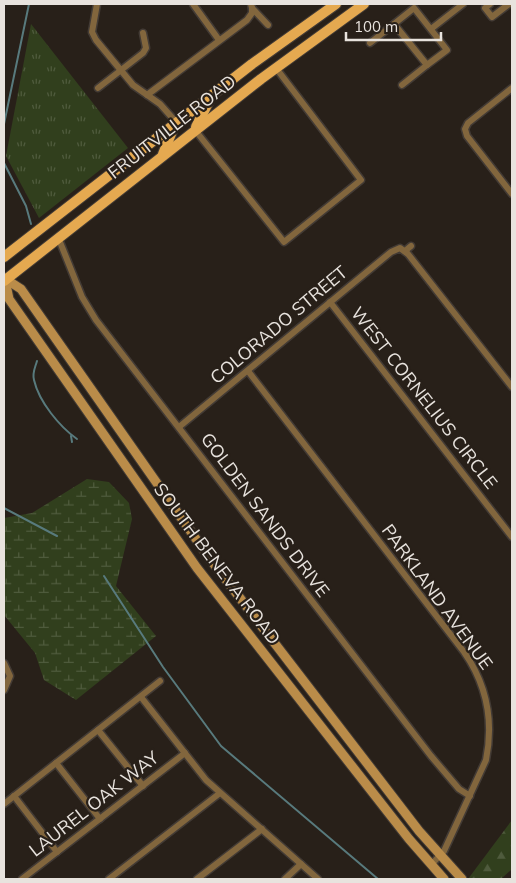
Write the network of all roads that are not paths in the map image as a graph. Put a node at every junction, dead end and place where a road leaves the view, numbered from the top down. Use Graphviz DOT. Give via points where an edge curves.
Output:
graph roads {
  1 [pos="97,4"];
  2 [pos="193,4"];
  3 [pos="336,4"];
  4 [pos="364,4"];
  5 [pos="463,4"];
  6 [pos="490,4"];
  7 [pos="510,4"];
  8 [pos="252,6"];
  9 [pos="394,24"];
  10 [pos="268,25"];
  11 [pos="431,29"];
  12 [pos="143,33"];
  13 [pos="219,40"];
  14 [pos="370,43"];
  15 [pos="427,65"];
  16 [pos="276,68"];
  17 [pos="121,70"];
  18 [pos="402,85"];
  19 [pos="98,88"];
  20 [pos="512,88"];
  21 [pos="212,94"];
  22 [pos="147,95"];
  23 [pos="176,122"];
  24 [pos="195,130"];
  25 [pos="162,155"];
  26 [pos="512,194"];
  27 [pos="58,237"];
  28 [pos="411,246"];
  29 [pos="402,250"];
  30 [pos="4,257"];
  31 [pos="4,279"];
  32 [pos="330,302"];
  33 [pos="248,371"];
  34 [pos="512,387"];
  35 [pos="179,427"];
  36 [pos="512,537"];
  37 [pos="4,663"];
  38 [pos="160,681"];
  39 [pos="4,690"];
  40 [pos="141,697"];
  41 [pos="98,730"];
  42 [pos="185,753"];
  43 [pos="56,763"];
  44 [pos="143,786"];
  45 [pos="220,793"];
  46 [pos="14,796"];
  47 [pos="470,796"];
  48 [pos="4,804"];
  49 [pos="100,818"];
  50 [pos="262,829"];
  51 [pos="58,852"];
  52 [pos="440,856"];
  53 [pos="301,864"];
  54 [pos="431,865"];
  55 [pos="22,879"];
  56 [pos="109,879"];
  57 [pos="198,879"];
  58 [pos="285,879"];
  59 [pos="318,879"];
  60 [pos="444,879"];
  61 [pos="462,879"];
  1 -- 17 [label="street" via="92,32"];
  2 -- 13 [label="street"];
  3 -- 21 [label="main road, FRUITVILLE ROAD"];
  4 -- 16 [label="main road, FRUITVILLE ROAD"];
  5 -- 11 [label="street"];
  6 -- 7 [label="street" via="485,8 492,17"];
  8 -- 10 [label="street"];
  8 -- 13 [label="street" via="247,20"];
  9 -- 11 [label="street" via="414,8"];
  9 -- 14 [label="street"];
  9 -- 15 [label="street"];
  11 -- 15 [label="street" via="447,50"];
  12 -- 17 [label="street" via="146,48"];
  13 -- 22 [label="street"];
  15 -- 18 [label="street"];
  16 -- 24 [label="main road, FRUITVILLE ROAD"];
  16 -- 24 [label="street" via="361,180 284,242"];
  17 -- 19 [label="street"];
  17 -- 22 [label="street"];
  20 -- 26 [label="street" via="466,126 467,136"];
  21 -- 23 [label="main road, FRUITVILLE ROAD"];
  21 -- 24 [label="main road"];
  22 -- 23 [label="street"];
  23 -- 25 [label="main road"];
  23 -- 30 [label="main road, FRUITVILLE ROAD"];
  24 -- 25 [label="main road, FRUITVILLE ROAD"];
  25 -- 27 [label="main road, FRUITVILLE ROAD"];
  27 -- 31 [label="main road, FRUITVILLE ROAD"];
  27 -- 35 [label="street, GOLDEN SANDS DRIVE" via="88,308"];
  28 -- 29 [label="street, COLORADO STREET"];
  29 -- 32 [label="street, COLORADO STREET" via="391,252"];
  29 -- 34 [label="street"];
  31 -- 52 [label="main road, SOUTH BENEVA ROAD" via="21,290 210,558"];
  31 -- 54 [label="main road, SOUTH BENEVA ROAD" via="9,299 197,568"];
  32 -- 33 [label="street, COLORADO STREET"];
  32 -- 36 [label="street, WEST CORNELIUS CIRCLE"];
  33 -- 35 [label="street, COLORADO STREET"];
  33 -- 47 [label="street, PARKLAND AVENUE" via="476,670 487,700 490,730 486,760"];
  35 -- 47 [label="street, GOLDEN SANDS DRIVE" via="431,756 459,789"];
  37 -- 39 [label="street" via="10,676"];
  38 -- 40 [label="street"];
  40 -- 41 [label="street"];
  40 -- 42 [label="street"];
  41 -- 43 [label="street"];
  41 -- 44 [label="street"];
  42 -- 44 [label="street, LAUREL OAK WAY"];
  42 -- 45 [label="street"];
  43 -- 46 [label="street"];
  43 -- 49 [label="street"];
  44 -- 49 [label="street, LAUREL OAK WAY"];
  45 -- 50 [label="street"];
  45 -- 56 [label="street"];
  46 -- 48 [label="street"];
  46 -- 51 [label="street"];
  47 -- 52 [label="street, PARKLAND AVENUE"];
  49 -- 51 [label="street, LAUREL OAK WAY"];
  50 -- 53 [label="street"];
  50 -- 57 [label="street"];
  51 -- 55 [label="street, LAUREL OAK WAY"];
  52 -- 54 [label="street, PARKLAND AVENUE"];
  52 -- 61 [label="main road, SOUTH BENEVA ROAD"];
  53 -- 58 [label="street"];
  53 -- 59 [label="street"];
  54 -- 60 [label="main road, SOUTH BENEVA ROAD"];
}
